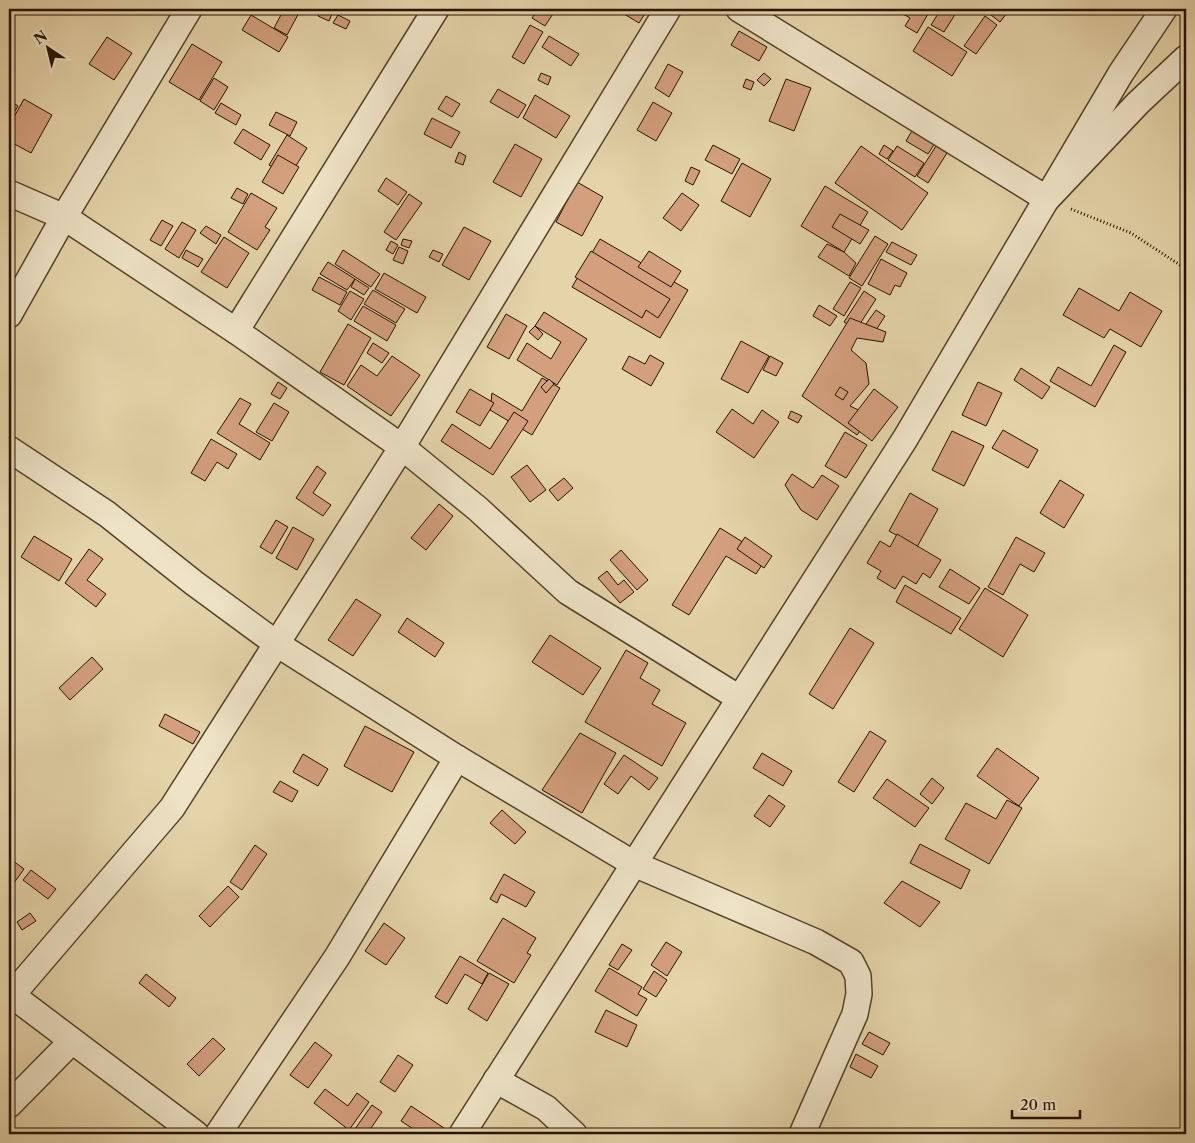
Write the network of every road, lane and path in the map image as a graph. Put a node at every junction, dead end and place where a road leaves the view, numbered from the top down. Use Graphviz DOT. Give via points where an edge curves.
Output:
graph roads {
  1 [pos="189,9"];
  2 [pos="436,9"];
  3 [pos="668,9"];
  4 [pos="739,9"];
  5 [pos="1164,9"];
  6 [pos="1186,58"];
  7 [pos="9,193"];
  8 [pos="1047,199"];
  9 [pos="64,217"];
  10 [pos="1186,261"];
  11 [pos="1185,267"];
  12 [pos="9,315"];
  13 [pos="236,331"];
  14 [pos="402,447"];
  15 [pos="9,449"];
  16 [pos="277,644"];
  17 [pos="740,698"];
  18 [pos="457,758"];
  19 [pos="634,864"];
  20 [pos="10,994"];
  21 [pos="72,1041"];
  22 [pos="496,1080"];
  23 [pos="9,1105"];
  24 [pos="196,1134"];
  25 [pos="218,1134"];
  26 [pos="462,1134"];
  27 [pos="574,1134"];
  28 [pos="802,1134"];
  1 -- 9 [label="street"];
  2 -- 13 [label="street"];
  3 -- 14 [label="street"];
  4 -- 8 [label="street"];
  5 -- 8 [label="street" via="1121,73"];
  6 -- 8 [label="street" via="1138,103"];
  7 -- 9 [label="street"];
  8 -- 11 [label="path" via="1132,232"];
  8 -- 17 [label="street" via="905,439"];
  9 -- 12 [label="street"];
  9 -- 13 [label="street"];
  10 -- 11 [label="path"];
  13 -- 14 [label="street"];
  14 -- 16 [label="street"];
  14 -- 17 [label="street" via="478,509 568,592"];
  15 -- 16 [label="street" via="107,514"];
  16 -- 18 [label="street"];
  16 -- 20 [label="street" via="172,808"];
  17 -- 19 [label="street"];
  18 -- 19 [label="street"];
  18 -- 25 [label="street" via="337,957"];
  19 -- 22 [label="street"];
  19 -- 28 [label="street" via="816,942 851,962 858,976 855,1014"];
  20 -- 21 [label="street"];
  21 -- 23 [label="street"];
  21 -- 24 [label="street"];
  22 -- 26 [label="street"];
  22 -- 27 [label="street" via="546,1108"];
}
